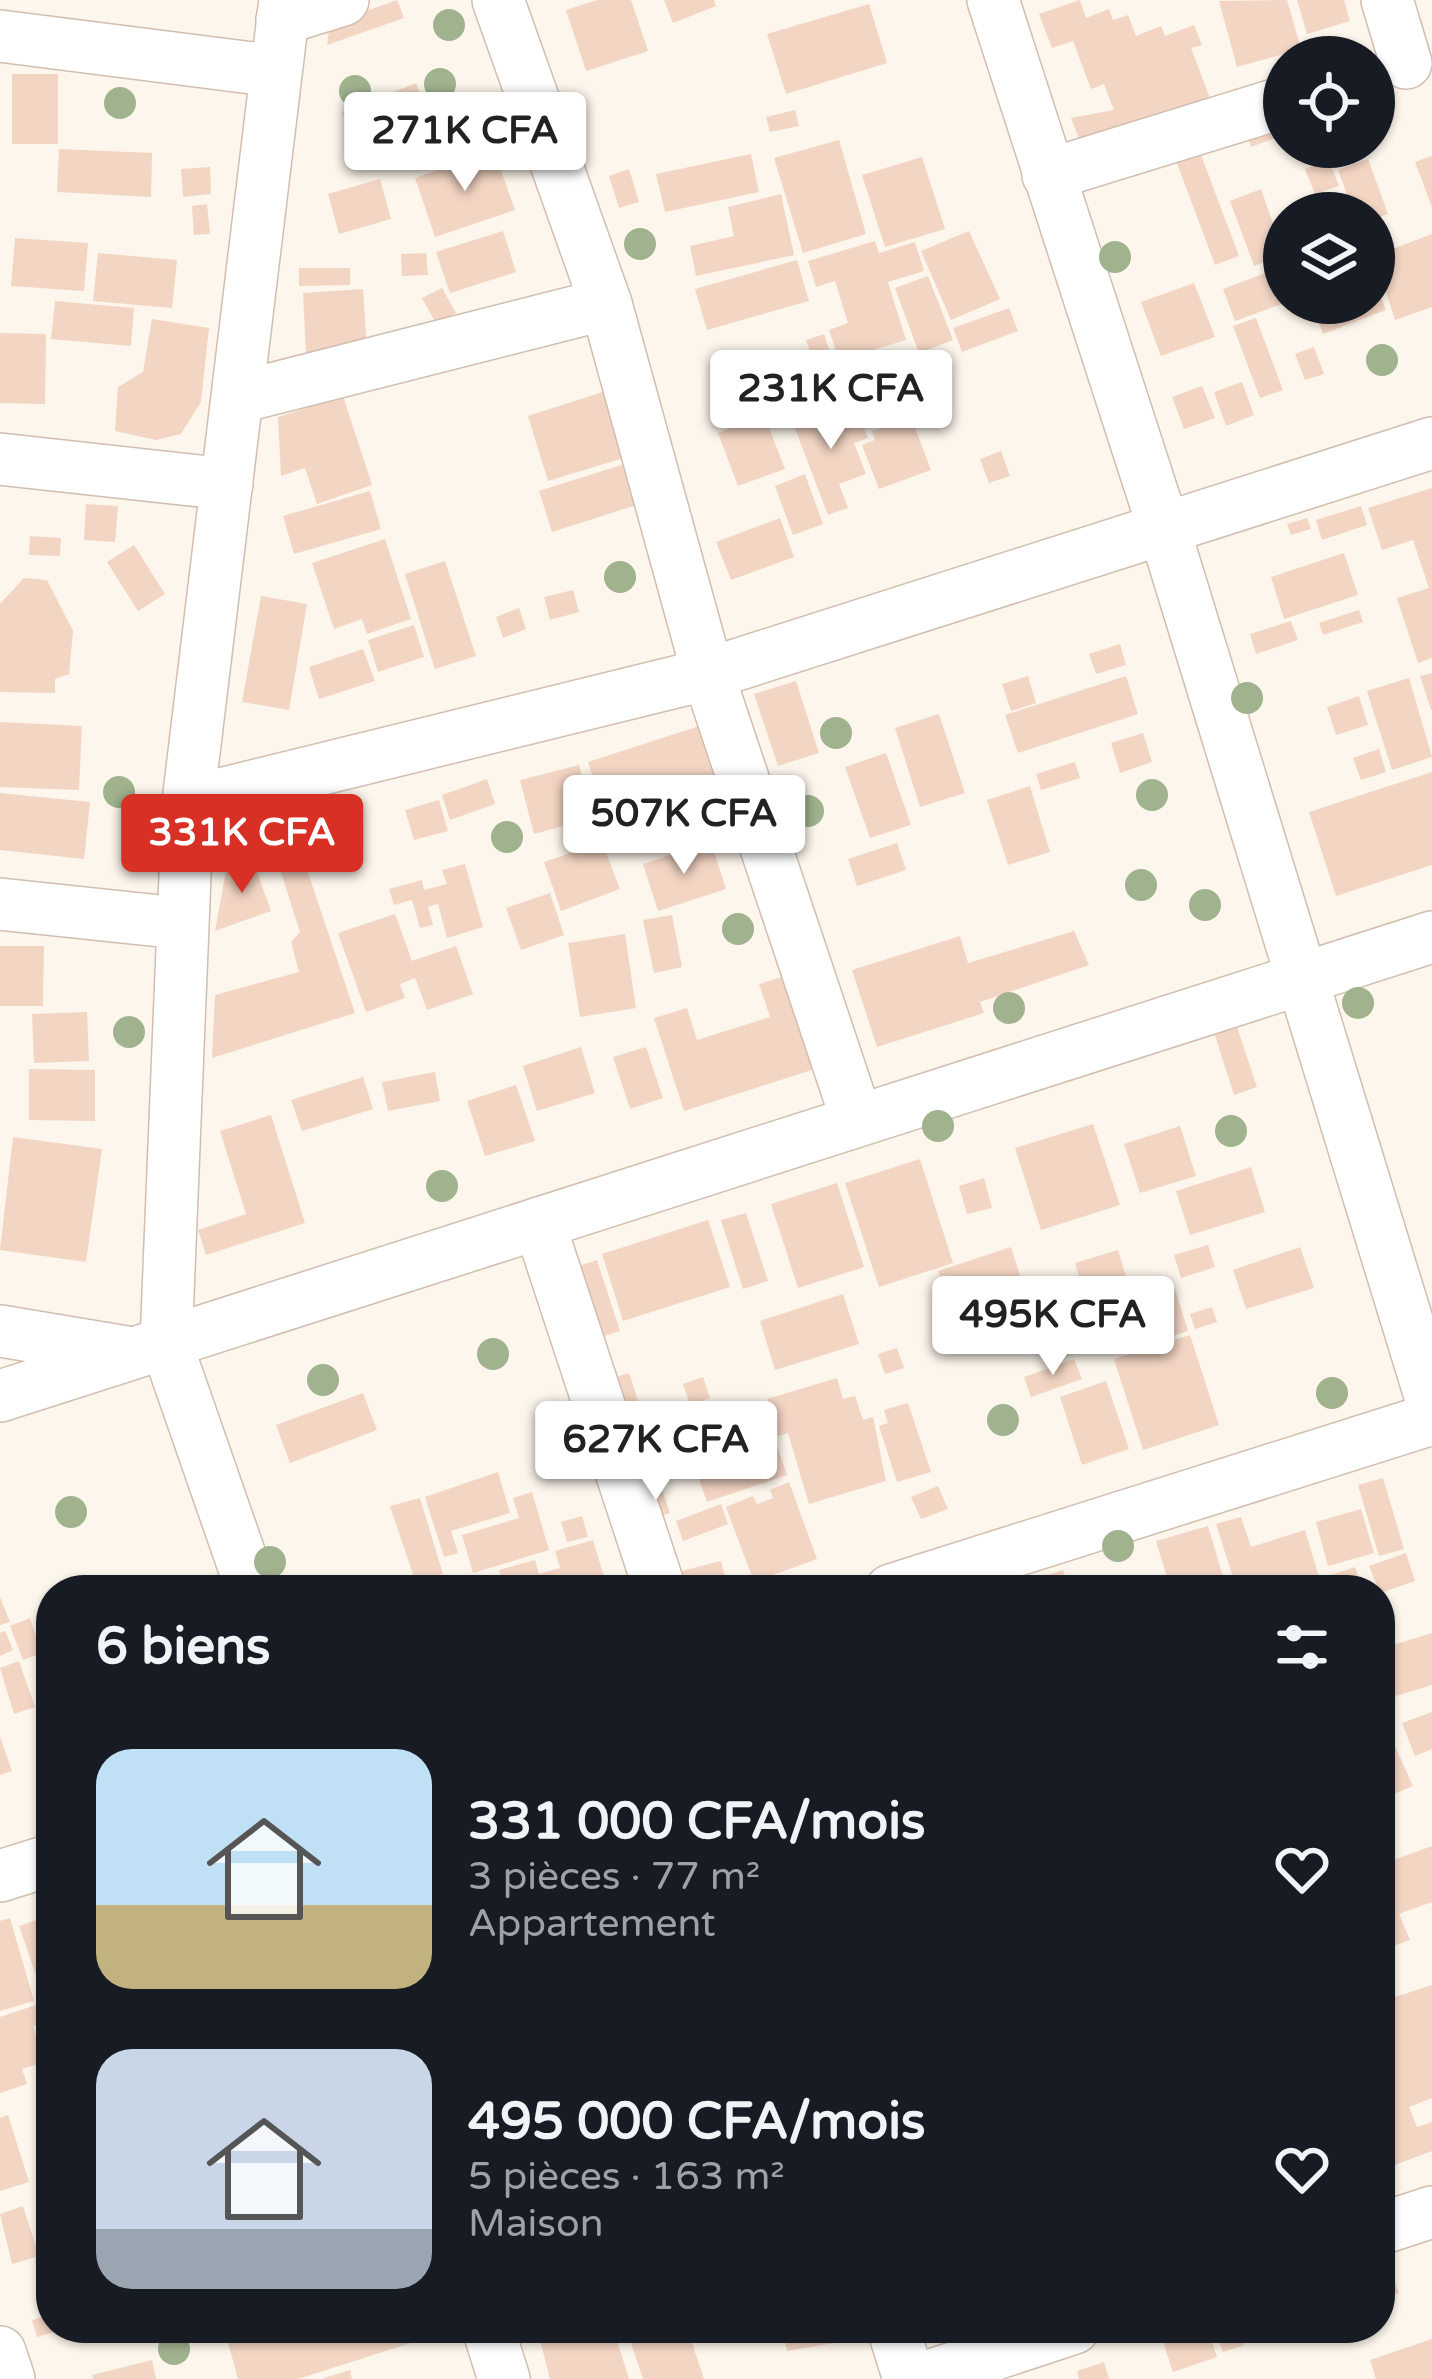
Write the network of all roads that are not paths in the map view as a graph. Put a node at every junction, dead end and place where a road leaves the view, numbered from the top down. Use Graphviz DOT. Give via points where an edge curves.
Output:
graph roads {
  1 [pos="343,0"];
  2 [pos="498,0"];
  3 [pos="993,0"];
  4 [pos="1387,0"];
  5 [pos="284,9"];
  6 [pos="0,36"];
  7 [pos="1404,64"];
  8 [pos="276,70"];
  9 [pos="1263,108"];
  10 [pos="1048,175"];
  11 [pos="606,304"];
  12 [pos="240,397"];
  13 [pos="1432,443"];
  14 [pos="0,459"];
  15 [pos="227,484"];
  16 [pos="1164,529"];
  17 [pos="708,674"];
  18 [pos="188,802"];
  19 [pos="0,904"];
  20 [pos="179,923"];
  21 [pos="1432,937"];
  22 [pos="1303,978"];
  23 [pos="856,1120"];
  24 [pos="539,1223"];
  25 [pos="0,1331"];
  26 [pos="150,1348"];
  27 [pos="0,1396"];
  28 [pos="1432,1402"];
  29 [pos="1432,1419"];
  30 [pos="1033,1568"];
  31 [pos="247,1575"];
  32 [pos="654,1575"];
  33 [pos="988,1575"];
  34 [pos="36,1865"];
  35 [pos="0,1876"];
  36 [pos="1432,2212"];
  37 [pos="1395,2224"];
  38 [pos="493,2343"];
  39 [pos="898,2343"];
  40 [pos="1029,2343"];
  41 [pos="0,2352"];
  42 [pos="10,2379"];
  43 [pos="504,2379"];
  44 [pos="909,2379"];
  45 [pos="920,2379"];
  1 -- 5 [label="street"];
  2 -- 11 [label="street"];
  3 -- 10 [label="street"];
  4 -- 7 [label="street"];
  5 -- 8 [label="street"];
  6 -- 8 [label="street"];
  8 -- 12 [label="street"];
  9 -- 10 [label="street"];
  10 -- 16 [label="street"];
  11 -- 12 [label="street"];
  11 -- 17 [label="street"];
  12 -- 15 [label="street"];
  13 -- 16 [label="street"];
  14 -- 15 [label="street"];
  15 -- 18 [label="street"];
  16 -- 17 [label="street"];
  16 -- 22 [label="street"];
  17 -- 18 [label="street"];
  17 -- 23 [label="street"];
  18 -- 20 [label="street"];
  19 -- 20 [label="street"];
  20 -- 26 [label="street"];
  21 -- 22 [label="street"];
  22 -- 23 [label="street"];
  22 -- 28 [label="street"];
  23 -- 24 [label="street"];
  24 -- 26 [label="street"];
  24 -- 32 [label="street"];
  25 -- 26 [label="street"];
  26 -- 27 [label="street"];
  26 -- 31 [label="street"];
  29 -- 30 [label="street"];
  30 -- 33 [label="street"];
  34 -- 35 [label="street"];
  36 -- 37 [label="street"];
  38 -- 43 [label="street"];
  39 -- 44 [label="street"];
  40 -- 45 [label="street"];
  41 -- 42 [label="street"];
}
